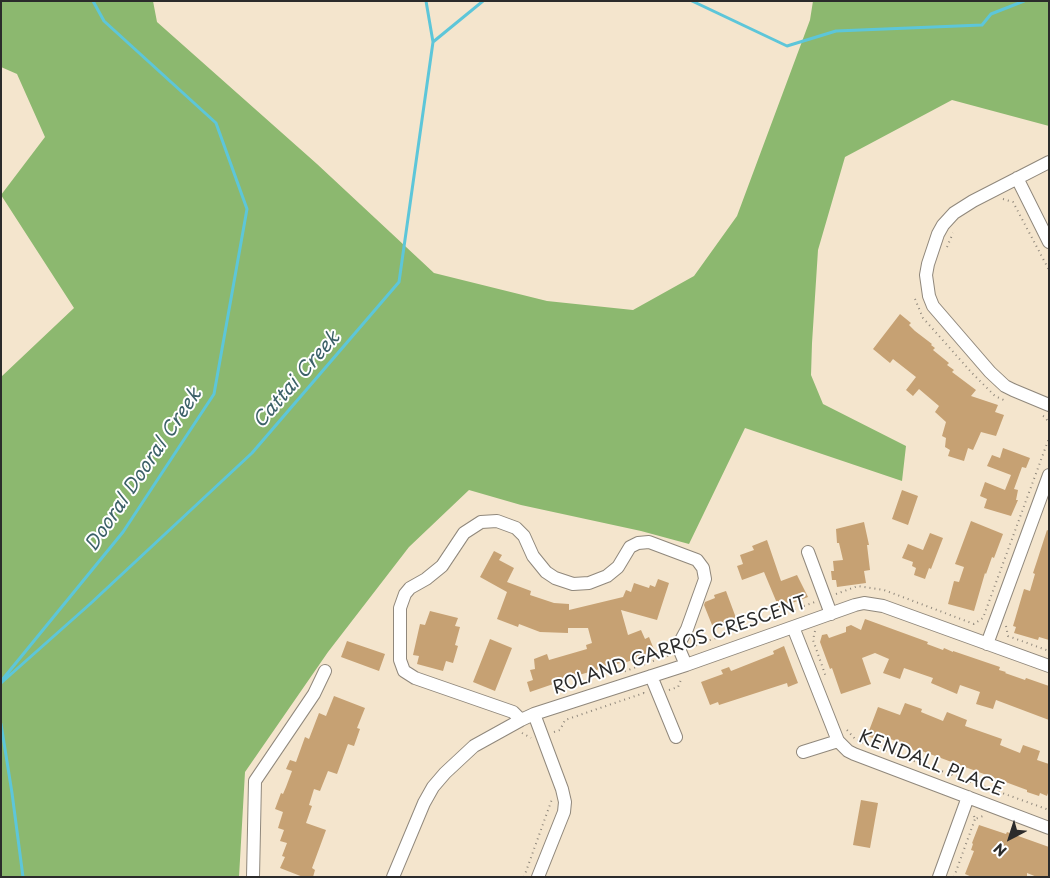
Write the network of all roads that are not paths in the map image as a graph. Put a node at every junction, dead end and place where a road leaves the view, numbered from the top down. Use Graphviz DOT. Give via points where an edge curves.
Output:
graph roads {
  1 [pos="1049,162"];
  2 [pos="1017,178"];
  3 [pos="1049,242"];
  4 [pos="1049,405"];
  5 [pos="1049,475"];
  6 [pos="808,552"];
  7 [pos="831,614"];
  8 [pos="793,627"];
  9 [pos="987,644"];
  10 [pos="686,665"];
  11 [pos="1049,666"];
  12 [pos="325,671"];
  13 [pos="651,676"];
  14 [pos="534,714"];
  15 [pos="521,726"];
  16 [pos="676,738"];
  17 [pos="838,741"];
  18 [pos="803,752"];
  19 [pos="968,797"];
  20 [pos="1049,828"];
  21 [pos="253,877"];
  22 [pos="393,877"];
  23 [pos="538,877"];
  24 [pos="939,877"];
  1 -- 2 [label="street"];
  2 -- 3 [label="street"];
  2 -- 4 [label="street" via="973,201 948,219 938,234 928,264 927,286 940,316 997,379 1013,390"];
  5 -- 9 [label="street"];
  6 -- 7 [label="street"];
  7 -- 8 [label="street, ROLAND GARROS CRESCENT"];
  7 -- 9 [label="street, ROLAND GARROS CRESCENT" via="873,603"];
  8 -- 10 [label="street, ROLAND GARROS CRESCENT"];
  8 -- 17 [label="street"];
  9 -- 11 [label="street, ROLAND GARROS CRESCENT"];
  10 -- 13 [label="street, ROLAND GARROS CRESCENT"];
  10 -- 15 [label="street" via="680,652 680,642 705,579 697,560 649,542 638,543 630,547 618,567 608,576 589,583 573,584 546,572 516,528 497,521 481,522 464,533 442,566 405,594 400,608 400,660 404,671 415,678 513,712"];
  12 -- 21 [label="street" via="314,694 255,781"];
  13 -- 14 [label="street, ROLAND GARROS CRESCENT"];
  13 -- 16 [label="street"];
  14 -- 15 [label="street, ROLAND GARROS CRESCENT"];
  14 -- 23 [label="street" via="565,802"];
  15 -- 22 [label="street, ROLAND GARROS CRESCENT" via="474,746 433,787"];
  17 -- 18 [label="street, KENDALL PLACE"];
  17 -- 19 [label="street, KENDALL PLACE" via="854,754"];
  19 -- 20 [label="street, KENDALL PLACE"];
  19 -- 24 [label="street"];
}
